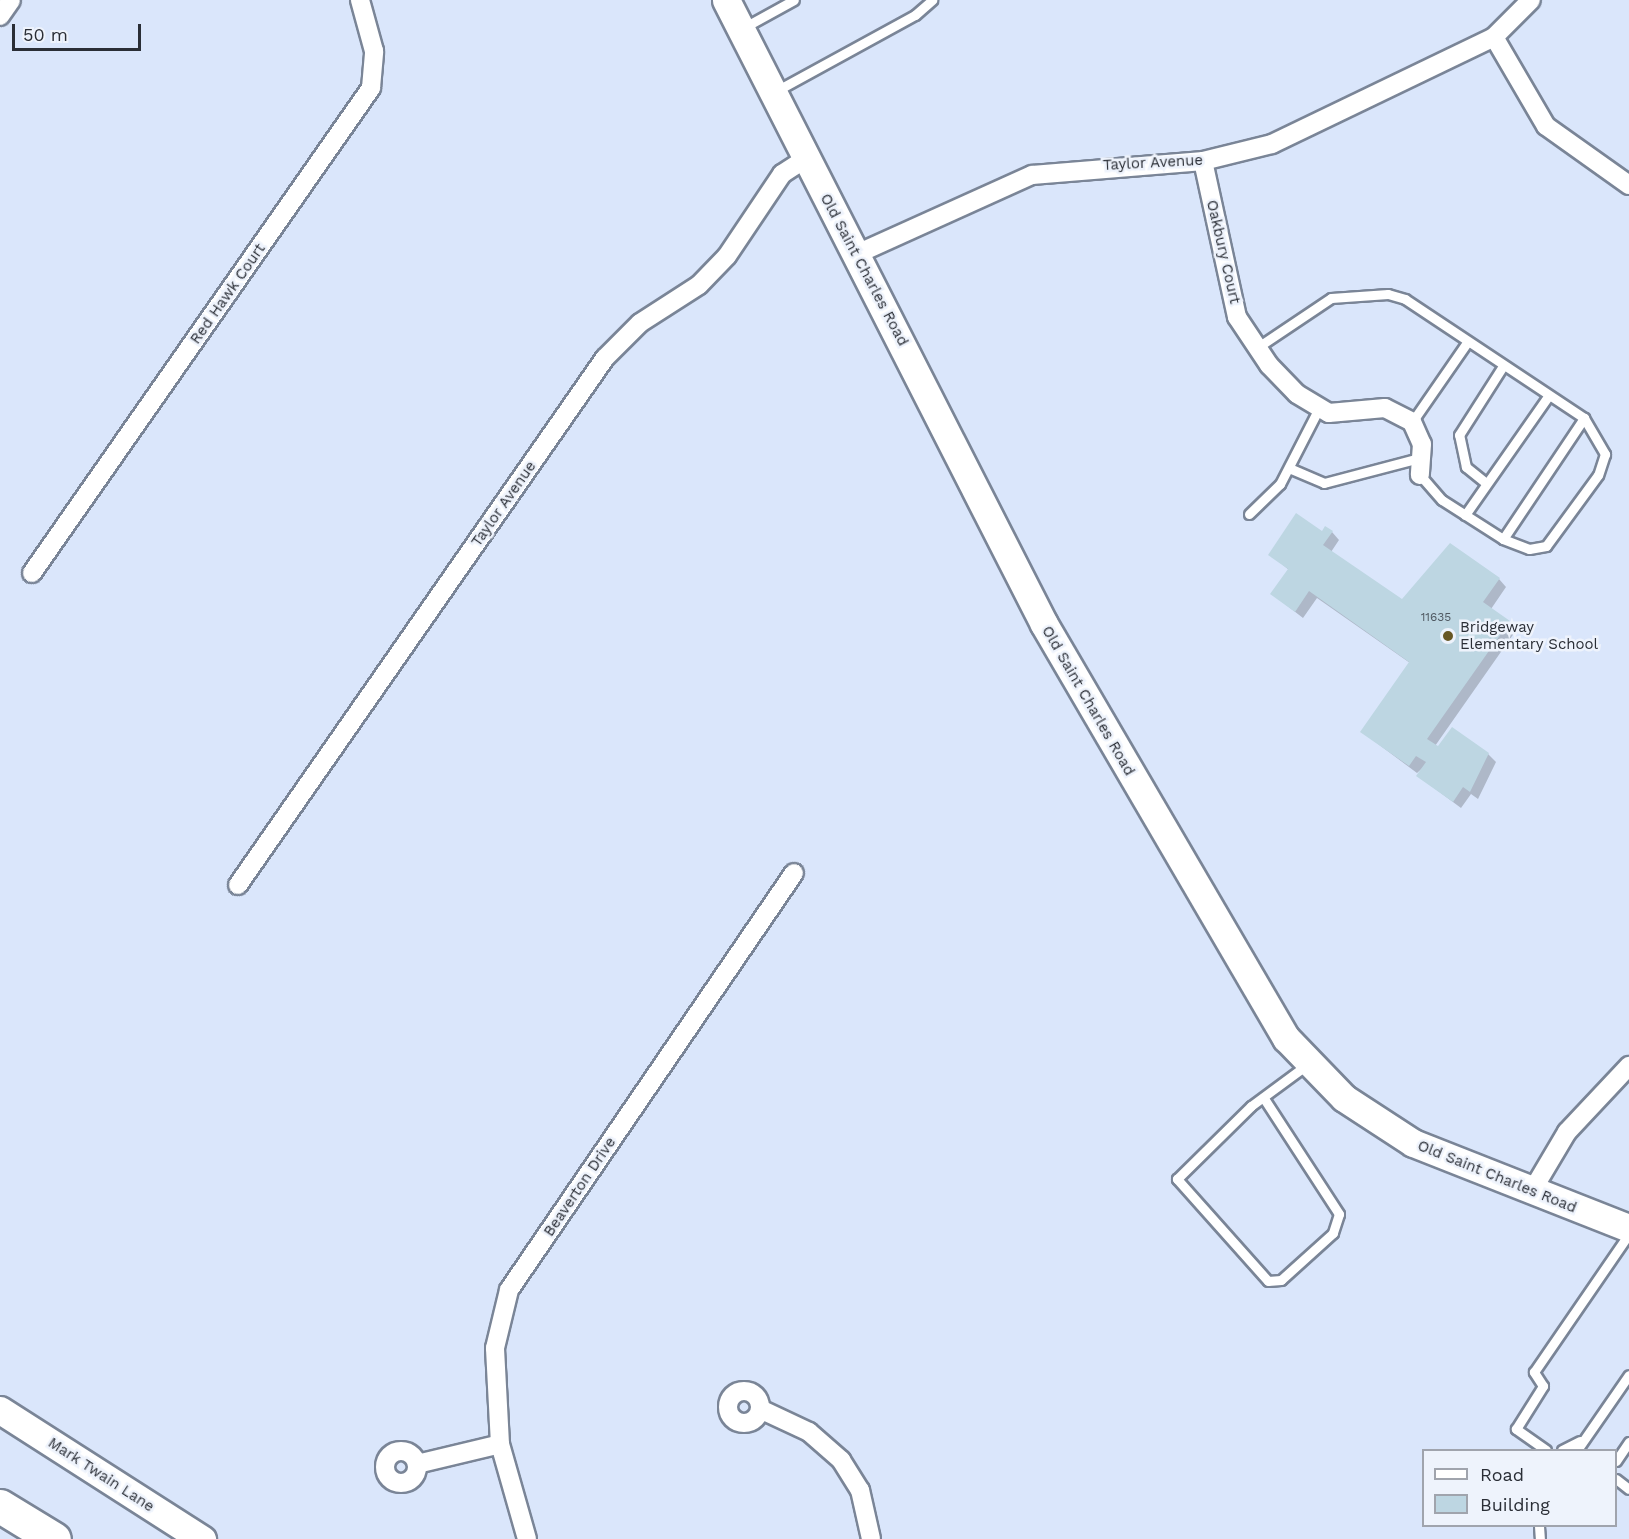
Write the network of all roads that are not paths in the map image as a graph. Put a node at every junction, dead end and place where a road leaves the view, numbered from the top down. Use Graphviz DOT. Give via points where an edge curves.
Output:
graph roads {
  1 [pos="11,0"];
  2 [pos="360,0"];
  3 [pos="726,0"];
  4 [pos="794,0"];
  5 [pos="932,0"];
  6 [pos="1531,0"];
  7 [pos="0,16"];
  8 [pos="741,30"];
  9 [pos="1494,38"];
  10 [pos="772,93"];
  11 [pos="805,159"];
  12 [pos="1203,161"];
  13 [pos="1629,185"];
  14 [pos="859,253"];
  15 [pos="1468,341"];
  16 [pos="1258,348"];
  17 [pos="1503,366"];
  18 [pos="1548,395"];
  19 [pos="1319,408"];
  20 [pos="1584,418"];
  21 [pos="1412,422"];
  22 [pos="1424,457"];
  23 [pos="1288,468"];
  24 [pos="1420,476"];
  25 [pos="1486,483"];
  26 [pos="1250,514"];
  27 [pos="1465,514"];
  28 [pos="1503,539"];
  29 [pos="32,573"];
  30 [pos="794,873"];
  31 [pos="238,885"];
  32 [pos="1308,1064"];
  33 [pos="1629,1066"];
  34 [pos="1264,1100"];
  35 [pos="1532,1191"];
  36 [pos="1629,1228"];
  37 [pos="1629,1234"];
  38 [pos="1629,1375"];
  39 [pos="760,1409"];
  40 [pos="0,1410"];
  41 [pos="1586,1436"];
  42 [pos="1629,1442"];
  43 [pos="500,1444"];
  44 [pos="1545,1449"];
  45 [pos="1564,1449"];
  46 [pos="1578,1449"];
  47 [pos="1617,1460"];
  48 [pos="417,1464"];
  49 [pos="1617,1480"];
  50 [pos="1629,1489"];
  51 [pos="0,1506"];
  52 [pos="54,1539"];
  53 [pos="202,1539"];
  54 [pos="527,1539"];
  55 [pos="871,1539"];
  1 -- 7 [label="street"];
  2 -- 29 [label="street, Red Hawk Court" via="374,51 370,88"];
  3 -- 8 [label="street, Old Saint Charles Road"];
  4 -- 8 [label="lane"];
  5 -- 10 [label="lane" via="915,15"];
  6 -- 9 [label="street, Taylor Avenue"];
  8 -- 10 [label="street, Old Saint Charles Road"];
  9 -- 12 [label="street, Taylor Avenue" via="1272,144"];
  9 -- 13 [label="street" via="1546,126"];
  10 -- 11 [label="street, Old Saint Charles Road"];
  11 -- 14 [label="street, Old Saint Charles Road"];
  11 -- 31 [label="street, Taylor Avenue" via="782,174 727,256 699,285 640,323 605,358"];
  12 -- 14 [label="street, Taylor Avenue" via="1032,175"];
  12 -- 16 [label="street, Oakbury Court" via="1238,317"];
  14 -- 32 [label="street, Old Saint Charles Road" via="1044,624 1269,1014"];
  15 -- 16 [label="lane" via="1405,299 1368,291 1322,303"];
  15 -- 17 [label="lane"];
  15 -- 21 [label="lane"];
  16 -- 19 [label="street, Oakbury Court" via="1297,394"];
  17 -- 18 [label="lane"];
  17 -- 25 [label="lane" via="1459,435 1466,467"];
  18 -- 20 [label="lane"];
  18 -- 25 [label="lane"];
  19 -- 21 [label="street, Oakbury Court" via="1329,414 1385,408"];
  19 -- 23 [label="lane"];
  20 -- 28 [label="lane"];
  20 -- 28 [label="lane" via="1605,454 1598,475 1546,546 1529,549"];
  21 -- 22 [label="street"];
  22 -- 23 [label="lane" via="1324,483"];
  22 -- 24 [label="street"];
  23 -- 26 [label="lane" via="1280,484"];
  24 -- 27 [label="lane"];
  25 -- 27 [label="lane"];
  27 -- 28 [label="lane"];
  30 -- 43 [label="street, Beaverton Drive" via="509,1290 495,1348"];
  32 -- 34 [label="lane"];
  32 -- 35 [label="street, Old Saint Charles Road" via="1366,1114 1413,1143"];
  33 -- 35 [label="street" via="1567,1132"];
  34 -- 34 [label="lane" via="1190,1161 1177,1179 1268,1281 1281,1280 1333,1233 1339,1214"];
  35 -- 36 [label="street, Old Saint Charles Road"];
  37 -- 44 [label="lane" via="1534,1372 1543,1386 1516,1429"];
  38 -- 41 [label="lane"];
  39 -- 55 [label="street" via="809,1432 841,1460 860,1490"];
  40 -- 53 [label="street, Mark Twain Lane"];
  41 -- 45 [label="lane"];
  41 -- 46 [label="lane"];
  42 -- 47 [label="lane"];
  43 -- 48 [label="street"];
  43 -- 54 [label="street, Beaverton Drive"];
  49 -- 50 [label="lane"];
  51 -- 52 [label="highway"];
}
